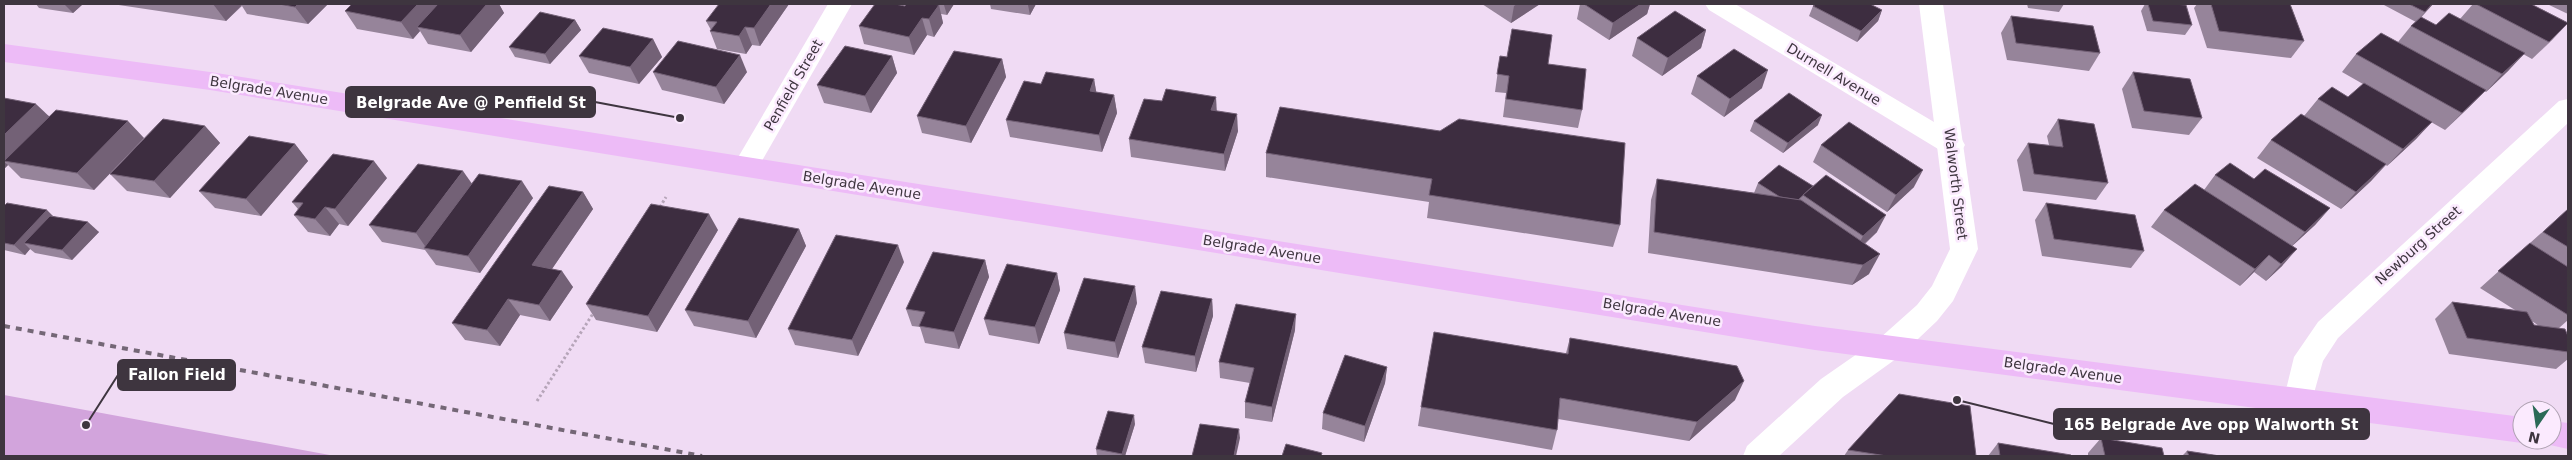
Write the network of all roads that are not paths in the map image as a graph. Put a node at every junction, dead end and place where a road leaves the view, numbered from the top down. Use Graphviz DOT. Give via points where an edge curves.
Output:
graph roads {
  1 [pos="840,4"];
  2 [pos="1717,4"];
  3 [pos="1931,4"];
  4 [pos="4,53"];
  5 [pos="2568,108"];
  6 [pos="1952,145"];
  7 [pos="746,166"];
  8 [pos="1890,347"];
  9 [pos="2298,402"];
  10 [pos="2512,429"];
  11 [pos="1758,456"];
  1 -- 7 [label="street, Penfield Street"];
  2 -- 6 [label="street, Durnell Avenue"];
  3 -- 6 [label="street, Walworth Street"];
  4 -- 7 [label="main road, Belgrade Avenue" via="210,81"];
  5 -- 9 [label="street, Newburg Street" via="2328,330 2309,357"];
  6 -- 8 [label="street, Walworth Street" via="1964,249 1943,294"];
  7 -- 8 [label="main road, Belgrade Avenue" via="1815,338"];
  8 -- 9 [label="main road, Belgrade Avenue"];
  8 -- 11 [label="street, Walworth Street" via="1832,388"];
  9 -- 10 [label="main road, Belgrade Avenue"];
}
